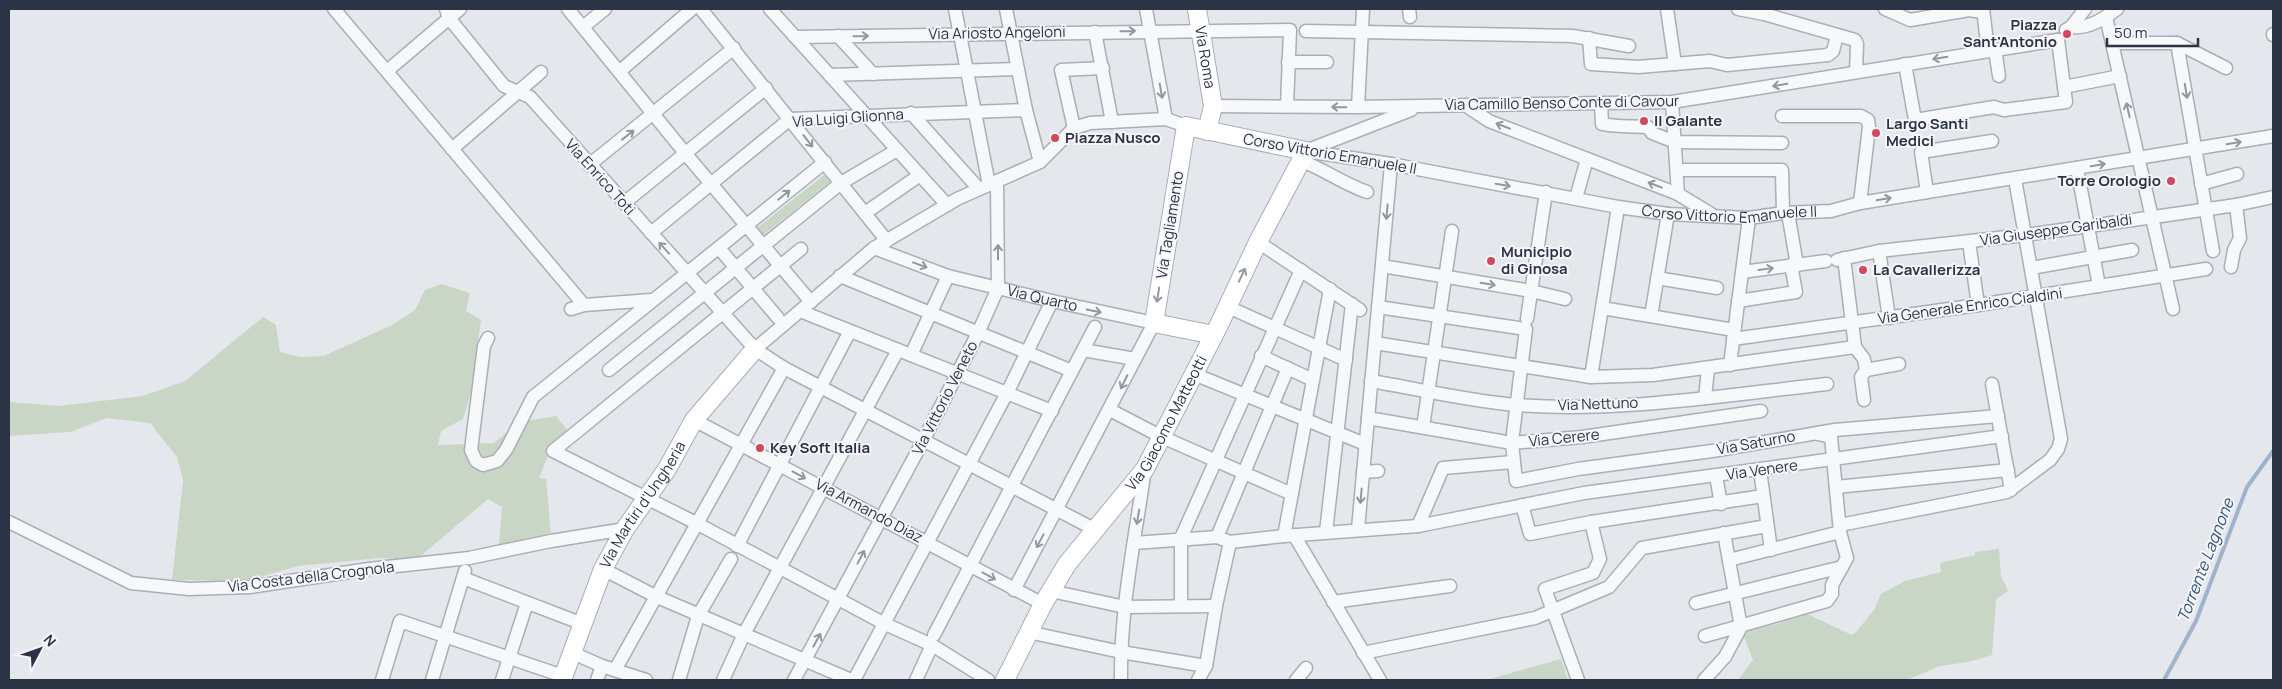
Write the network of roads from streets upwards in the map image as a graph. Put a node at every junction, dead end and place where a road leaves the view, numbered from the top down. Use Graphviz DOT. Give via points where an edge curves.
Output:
graph roads {
  1 [pos="334,9"];
  2 [pos="460,9"];
  3 [pos="568,9"];
  4 [pos="605,9"];
  5 [pos="692,9"];
  6 [pos="701,9"];
  7 [pos="770,9"];
  8 [pos="955,9"];
  9 [pos="1006,9"];
  10 [pos="1146,9"];
  11 [pos="1197,9"];
  12 [pos="1363,9"];
  13 [pos="1667,9"];
  14 [pos="1738,9"];
  15 [pos="1885,9"];
  16 [pos="2085,9"];
  17 [pos="1983,10"];
  18 [pos="2111,13"];
  19 [pos="447,14"];
  20 [pos="583,27"];
  21 [pos="1200,30"];
  22 [pos="1150,31"];
  23 [pos="1306,31"];
  24 [pos="1095,32"];
  25 [pos="1362,33"];
  26 [pos="2065,33"];
  27 [pos="960,34"];
  28 [pos="1011,34"];
  29 [pos="1837,35"];
  30 [pos="838,36"];
  31 [pos="795,37"];
  32 [pos="1589,38"];
  33 [pos="2113,43"];
  34 [pos="2177,43"];
  35 [pos="1629,46"];
  36 [pos="734,48"];
  37 [pos="1992,50"];
  38 [pos="1288,62"];
  39 [pos="1327,62"];
  40 [pos="1675,64"];
  41 [pos="1905,64"];
  42 [pos="1102,68"];
  43 [pos="2226,68"];
  44 [pos="1017,69"];
  45 [pos="967,70"];
  46 [pos="387,71"];
  47 [pos="620,71"];
  48 [pos="541,72"];
  49 [pos="1856,72"];
  50 [pos="873,74"];
  51 [pos="830,75"];
  52 [pos="1999,76"];
  53 [pos="2120,76"];
  54 [pos="2064,87"];
  55 [pos="766,88"];
  56 [pos="517,93"];
  57 [pos="1672,102"];
  58 [pos="1602,103"];
  59 [pos="1465,105"];
  60 [pos="1212,106"];
  61 [pos="1287,106"];
  62 [pos="1420,106"];
  63 [pos="1358,108"];
  64 [pos="1026,110"];
  65 [pos="975,111"];
  66 [pos="655,113"];
  67 [pos="911,113"];
  68 [pos="866,116"];
  69 [pos="1782,116"];
  70 [pos="790,119"];
  71 [pos="1166,120"];
  72 [pos="1112,122"];
  73 [pos="1186,126"];
  74 [pos="1074,128"];
  75 [pos="1207,131"];
  76 [pos="2273,136"];
  77 [pos="1992,141"];
  78 [pos="1675,142"];
  79 [pos="1782,143"];
  80 [pos="452,149"];
  81 [pos="2196,149"];
  82 [pos="897,150"];
  83 [pos="685,153"];
  84 [pos="1304,156"];
  85 [pos="2139,157"];
  86 [pos="1587,159"];
  87 [pos="824,162"];
  88 [pos="1040,162"];
  89 [pos="1391,164"];
  90 [pos="589,165"];
  91 [pos="2077,168"];
  92 [pos="1676,170"];
  93 [pos="2237,174"];
  94 [pos="920,175"];
  95 [pos="2015,179"];
  96 [pos="711,184"];
  97 [pos="841,184"];
  98 [pos="2201,184"];
  99 [pos="988,185"];
  100 [pos="1367,192"];
  101 [pos="1546,192"];
  102 [pos="1927,192"];
  103 [pos="1678,194"];
  104 [pos="2273,196"];
  105 [pos="1576,198"];
  106 [pos="624,203"];
  107 [pos="1860,203"];
  108 [pos="947,205"];
  109 [pos="2236,205"];
  110 [pos="1618,207"];
  111 [pos="2206,209"];
  112 [pos="865,213"];
  113 [pos="1786,213"];
  114 [pos="1668,214"];
  115 [pos="1714,215"];
  116 [pos="2154,217"];
  117 [pos="1749,218"];
  118 [pos="746,225"];
  119 [pos="2088,226"];
  120 [pos="1452,231"];
  121 [pos="650,233"];
  122 [pos="2025,235"];
  123 [pos="887,240"];
  124 [pos="1258,242"];
  125 [pos="1969,242"];
  126 [pos="763,245"];
  127 [pos="720,248"];
  128 [pos="874,248"];
  129 [pos="801,249"];
  130 [pos="2132,250"];
  131 [pos="1879,251"];
  132 [pos="2213,251"];
  133 [pos="2094,257"];
  134 [pos="1836,260"];
  135 [pos="1794,265"];
  136 [pos="781,266"];
  137 [pos="1382,266"];
  138 [pos="2231,267"];
  139 [pos="736,268"];
  140 [pos="2031,268"];
  141 [pos="2206,269"];
  142 [pos="1301,270"];
  143 [pos="1742,272"];
  144 [pos="688,274"];
  145 [pos="2166,275"];
  146 [pos="840,276"];
  147 [pos="948,276"];
  148 [pos="1445,277"];
  149 [pos="1657,278"];
  150 [pos="2099,286"];
  151 [pos="753,288"];
  152 [pos="998,288"];
  153 [pos="1717,288"];
  154 [pos="1330,289"];
  155 [pos="1532,291"];
  156 [pos="705,293"];
  157 [pos="2036,296"];
  158 [pos="1564,299"];
  159 [pos="652,300"];
  160 [pos="1052,301"];
  161 [pos="811,302"];
  162 [pos="1738,302"];
  163 [pos="1978,305"];
  164 [pos="1228,307"];
  165 [pos="1378,307"];
  166 [pos="1602,308"];
  167 [pos="2174,309"];
  168 [pos="800,311"];
  169 [pos="723,313"];
  170 [pos="931,314"];
  171 [pos="1651,316"];
  172 [pos="778,318"];
  173 [pos="1439,318"];
  174 [pos="1889,318"];
  175 [pos="1154,323"];
  176 [pos="1853,323"];
  177 [pos="1527,324"];
  178 [pos="1095,327"];
  179 [pos="1274,328"];
  180 [pos="850,331"];
  181 [pos="978,333"];
  182 [pos="1214,335"];
  183 [pos="1734,335"];
  184 [pos="488,338"];
  185 [pos="1375,343"];
  186 [pos="1855,347"];
  187 [pos="1319,348"];
  188 [pos="755,349"];
  189 [pos="898,350"];
  190 [pos="1083,350"];
  191 [pos="1027,353"];
  192 [pos="1434,353"];
  193 [pos="911,355"];
  194 [pos="1262,356"];
  195 [pos="1134,359"];
  196 [pos="1346,360"];
  197 [pos="1899,364"];
  198 [pos="1730,365"];
  199 [pos="1522,367"];
  200 [pos="784,368"];
  201 [pos="1288,368"];
  202 [pos="1708,369"];
  203 [pos="609,370"];
  204 [pos="1866,370"];
  205 [pos="1072,371"];
  206 [pos="957,374"];
  207 [pos="1194,374"];
  208 [pos="1591,377"];
  209 [pos="1313,380"];
  210 [pos="1371,381"];
  211 [pos="1826,384"];
  212 [pos="1992,384"];
  213 [pos="822,387"];
  214 [pos="1428,391"];
  215 [pos="1007,393"];
  216 [pos="1244,394"];
  217 [pos="1705,398"];
  218 [pos="1864,400"];
  219 [pos="1272,405"];
  220 [pos="1516,405"];
  221 [pos="866,410"];
  222 [pos="1110,410"];
  223 [pos="1052,411"];
  224 [pos="1761,411"];
  225 [pos="1998,416"];
  226 [pos="1368,418"];
  227 [pos="1306,419"];
  228 [pos="694,420"];
  229 [pos="1422,427"];
  230 [pos="1338,432"];
  231 [pos="1813,433"];
  232 [pos="2002,436"];
  233 [pos="1162,437"];
  234 [pos="1512,438"];
  235 [pos="923,441"];
  236 [pos="1366,444"];
  237 [pos="740,445"];
  238 [pos="1832,461"];
  239 [pos="1215,462"];
  240 [pos="1513,462"];
  241 [pos="969,464"];
  242 [pos="780,465"];
  243 [pos="1145,469"];
  244 [pos="1760,470"];
  245 [pos="2008,470"];
  246 [pos="1378,471"];
  247 [pos="1244,472"];
  248 [pos="1363,472"];
  249 [pos="1716,476"];
  250 [pos="1012,487"];
  251 [pos="1836,487"];
  252 [pos="824,488"];
  253 [pos="2011,490"];
  254 [pos="1292,494"];
  255 [pos="1763,496"];
  256 [pos="644,499"];
  257 [pos="1721,504"];
  258 [pos="1522,505"];
  259 [pos="1057,510"];
  260 [pos="881,519"];
  261 [pos="9,522"];
  262 [pos="1591,522"];
  263 [pos="696,523"];
  264 [pos="1418,526"];
  265 [pos="1767,526"];
  266 [pos="1840,528"];
  267 [pos="625,529"];
  268 [pos="1094,529"];
  269 [pos="1358,529"];
  270 [pos="1326,532"];
  271 [pos="1724,533"];
  272 [pos="1289,535"];
  273 [pos="1217,537"];
  274 [pos="1181,538"];
  275 [pos="928,542"];
  276 [pos="1230,542"];
  277 [pos="1134,543"];
  278 [pos="737,546"];
  279 [pos="1771,550"];
  280 [pos="731,559"];
  281 [pos="1729,560"];
  282 [pos="970,566"];
  283 [pos="1842,567"];
  284 [pos="779,568"];
  285 [pos="603,569"];
  286 [pos="1450,586"];
  287 [pos="1014,590"];
  288 [pos="1735,594"];
  289 [pos="655,596"];
  290 [pos="1047,597"];
  291 [pos="839,600"];
  292 [pos="1333,602"];
  293 [pos="528,603"];
  294 [pos="1696,603"];
  295 [pos="1181,606"];
  296 [pos="1216,606"];
  297 [pos="1125,607"];
  298 [pos="1553,612"];
  299 [pos="698,616"];
  300 [pos="582,624"];
  301 [pos="885,624"];
  302 [pos="1741,627"];
  303 [pos="1028,632"];
  304 [pos="744,634"];
  305 [pos="446,636"];
  306 [pos="1705,636"];
  307 [pos="933,640"];
  308 [pos="1121,652"];
  309 [pos="573,653"];
  310 [pos="1363,653"];
  311 [pos="509,657"];
  312 [pos="806,660"];
  313 [pos="602,666"];
  314 [pos="1206,666"];
  315 [pos="1306,668"];
  316 [pos="615,670"];
  317 [pos="562,678"];
  318 [pos="382,680"];
  319 [pos="432,680"];
  320 [pos="502,680"];
  321 [pos="597,680"];
  322 [pos="646,680"];
  323 [pos="679,680"];
  324 [pos="723,680"];
  325 [pos="794,680"];
  326 [pos="853,680"];
  327 [pos="916,680"];
  328 [pos="988,680"];
  329 [pos="1005,680"];
  330 [pos="1121,680"];
  331 [pos="1198,680"];
  332 [pos="1296,680"];
  333 [pos="1380,680"];
  334 [pos="1578,680"];
  335 [pos="1704,680"];
  1 -- 46 [label="street"];
  2 -- 19 [label="street"];
  3 -- 20 [label="street"];
  4 -- 20 [label="street"];
  5 -- 47 [label="street"];
  6 -- 36 [label="street"];
  7 -- 31 [label="street"];
  8 -- 27 [label="street, Via Vittorio Veneto"];
  9 -- 28 [label="street"];
  10 -- 22 [label="street"];
  11 -- 21 [label="street, Via Roma"];
  12 -- 25 [label="street"];
  13 -- 40 [label="street"];
  14 -- 29 [label="street"];
  15 -- 17 [label="street" via="1910,20"];
  16 -- 26 [label="street"];
  17 -- 37 [label="street"];
  18 -- 26 [label="street, Via Camillo Benso Conte di Cavour" via="2095,24"];
  18 -- 33 [label="street"];
  19 -- 46 [label="street"];
  19 -- 56 [label="street, Via Enrico Toti" via="504,86"];
  20 -- 47 [label="street"];
  21 -- 22 [label="street, Via Ariosto Angeloni"];
  21 -- 38 [label="street, Via Ariosto Angeloni" via="1290,30"];
  21 -- 60 [label="street, Via Roma"];
  24 -- 22 [label="street, Via Ariosto Angeloni, one-way"];
  22 -- 71 [label="street, one-way"];
  23 -- 25 [label="street"];
  24 -- 28 [label="street, Via Ariosto Angeloni"];
  24 -- 42 [label="street"];
  25 -- 32 [label="street"];
  25 -- 63 [label="street"];
  26 -- 37 [label="street, Via Camillo Benso Conte di Cavour"];
  26 -- 54 [label="street"];
  27 -- 28 [label="street, Via Ariosto Angeloni"];
  30 -- 27 [label="street, Via Ariosto Angeloni, one-way"];
  27 -- 45 [label="street, Via Vittorio Veneto"];
  28 -- 44 [label="street"];
  29 -- 40 [label="street" via="1833,52 1828,55 1727,65 1710,61"];
  29 -- 49 [label="street" via="1855,40"];
  30 -- 31 [label="street, Via Ariosto Angeloni"];
  30 -- 50 [label="street"];
  31 -- 51 [label="street"];
  32 -- 35 [label="street"];
  32 -- 40 [label="street" via="1591,64 1638,67"];
  33 -- 34 [label="street"];
  33 -- 53 [label="street"];
  34 -- 43 [label="street"];
  34 -- 81 [label="street, one-way"];
  36 -- 55 [label="street"];
  36 -- 66 [label="street"];
  37 -- 41 [label="street, Via Camillo Benso Conte di Cavour, one-way"];
  37 -- 52 [label="street"];
  38 -- 39 [label="street"];
  38 -- 61 [label="street"];
  41 -- 49 [label="street, Via Camillo Benso Conte di Cavour"];
  41 -- 54 [label="street" via="1915,120 1994,108 2004,110 2066,102"];
  42 -- 72 [label="street"];
  42 -- 74 [label="street" via="1061,70"];
  44 -- 45 [label="street"];
  44 -- 64 [label="street"];
  45 -- 50 [label="street"];
  45 -- 65 [label="street, Via Vittorio Veneto"];
  46 -- 80 [label="street"];
  47 -- 66 [label="street"];
  48 -- 56 [label="street"];
  49 -- 57 [label="street, Via Camillo Benso Conte di Cavour, one-way"];
  50 -- 51 [label="street"];
  51 -- 68 [label="street"];
  53 -- 54 [label="street"];
  85 -- 53 [label="street, one-way"];
  55 -- 70 [label="street"];
  55 -- 83 [label="street"];
  56 -- 80 [label="street"];
  56 -- 90 [label="street, Via Enrico Toti" via="530,96"];
  57 -- 58 [label="street, Via Camillo Benso Conte di Cavour"];
  57 -- 78 [label="street"];
  58 -- 59 [label="street, Via Camillo Benso Conte di Cavour"];
  58 -- 78 [label="street" via="1602,124 1648,128 1652,133"];
  59 -- 62 [label="street, Via Camillo Benso Conte di Cavour"];
  86 -- 59 [label="street, one-way" via="1488,120"];
  60 -- 61 [label="street, Via Camillo Benso Conte di Cavour"];
  60 -- 75 [label="street"];
  63 -- 61 [label="street, Via Camillo Benso Conte di Cavour, one-way"];
  62 -- 63 [label="street, Via Camillo Benso Conte di Cavour"];
  62 -- 84 [label="street"];
  64 -- 65 [label="street, Via Luigi Glionna"];
  64 -- 88 [label="street"];
  65 -- 67 [label="street, Via Luigi Glionna"];
  65 -- 99 [label="street, Via Vittorio Veneto"];
  66 -- 83 [label="street"];
  90 -- 66 [label="street, one-way"];
  67 -- 68 [label="street, Via Luigi Glionna"];
  67 -- 99 [label="street"];
  68 -- 70 [label="street, Via Luigi Glionna"];
  68 -- 82 [label="street"];
  69 -- 107 [label="street" via="1862,116 1868,120"];
  70 -- 87 [label="street, one-way"];
  70 -- 96 [label="street, Via Luigi Glionna"];
  71 -- 72 [label="street"];
  71 -- 73 [label="street"];
  72 -- 74 [label="street"];
  73 -- 75 [label="street, Corso Vittorio Emanuele II"];
  73 -- 175 [label="street, Via Tagliamento, one-way"];
  74 -- 88 [label="street"];
  75 -- 84 [label="street, Corso Vittorio Emanuele II"];
  81 -- 76 [label="street, Corso Vittorio Emanuele II, one-way"];
  77 -- 102 [label="street" via="1921,152"];
  78 -- 79 [label="street"];
  78 -- 92 [label="street"];
  80 -- 159 [label="street" via="578,307"];
  81 -- 85 [label="street, Corso Vittorio Emanuele II"];
  81 -- 98 [label="street"];
  82 -- 94 [label="street"];
  82 -- 97 [label="street"];
  83 -- 96 [label="street"];
  83 -- 106 [label="street"];
  84 -- 89 [label="street, Corso Vittorio Emanuele II"];
  84 -- 100 [label="street" via="1350,186"];
  84 -- 124 [label="street, Via Giacomo Matteotti"];
  91 -- 85 [label="street, Corso Vittorio Emanuele II, one-way"];
  85 -- 116 [label="street"];
  103 -- 86 [label="street, one-way"];
  86 -- 105 [label="street"];
  87 -- 97 [label="street"];
  118 -- 87 [label="street, one-way"];
  88 -- 99 [label="street"];
  89 -- 101 [label="street, Corso Vittorio Emanuele II, one-way"];
  89 -- 137 [label="street, one-way"];
  90 -- 106 [label="street, Via Enrico Toti"];
  91 -- 95 [label="street, Corso Vittorio Emanuele II"];
  91 -- 119 [label="street"];
  92 -- 103 [label="street"];
  92 -- 113 [label="street" via="1782,170"];
  93 -- 98 [label="street"];
  94 -- 108 [label="street"];
  94 -- 112 [label="street"];
  95 -- 102 [label="street, Corso Vittorio Emanuele II"];
  95 -- 122 [label="street"];
  96 -- 118 [label="street"];
  96 -- 121 [label="street, Via Luigi Glionna"];
  97 -- 112 [label="street"];
  97 -- 126 [label="street"];
  98 -- 111 [label="street"];
  99 -- 108 [label="street"];
  152 -- 99 [label="street, Via Vittorio Veneto, one-way"];
  101 -- 105 [label="street, Corso Vittorio Emanuele II"];
  101 -- 155 [label="street"];
  107 -- 102 [label="street, Corso Vittorio Emanuele II, one-way"];
  103 -- 115 [label="street"];
  104 -- 109 [label="street, Via Giuseppe Garibaldi"];
  105 -- 110 [label="street, Corso Vittorio Emanuele II"];
  106 -- 121 [label="street, Via Enrico Toti"];
  107 -- 113 [label="street, Corso Vittorio Emanuele II" via="1831,211"];
  108 -- 123 [label="street"];
  109 -- 111 [label="street, Via Giuseppe Garibaldi"];
  109 -- 138 [label="street" via="2240,238"];
  110 -- 114 [label="street, Corso Vittorio Emanuele II"];
  110 -- 166 [label="street"];
  111 -- 116 [label="street, Via Giuseppe Garibaldi"];
  111 -- 132 [label="street"];
  112 -- 123 [label="street"];
  113 -- 117 [label="street, Corso Vittorio Emanuele II"];
  113 -- 135 [label="street"];
  114 -- 115 [label="street, Corso Vittorio Emanuele II"];
  114 -- 149 [label="street"];
  115 -- 117 [label="street, Corso Vittorio Emanuele II"];
  116 -- 119 [label="street, Via Giuseppe Garibaldi"];
  116 -- 145 [label="street"];
  117 -- 143 [label="street"];
  118 -- 126 [label="street"];
  118 -- 127 [label="street"];
  119 -- 122 [label="street, Via Giuseppe Garibaldi"];
  119 -- 133 [label="street"];
  120 -- 148 [label="street"];
  144 -- 121 [label="street, Via Enrico Toti, one-way"];
  122 -- 125 [label="street, Via Giuseppe Garibaldi"];
  122 -- 140 [label="street"];
  123 -- 128 [label="street"];
  124 -- 142 [label="street"];
  164 -- 124 [label="street, Via Giacomo Matteotti, one-way"];
  125 -- 131 [label="street, Via Giuseppe Garibaldi"];
  125 -- 163 [label="street"];
  126 -- 136 [label="street"];
  126 -- 139 [label="street"];
  127 -- 139 [label="street"];
  127 -- 144 [label="street"];
  128 -- 146 [label="street"];
  128 -- 147 [label="street, Via Quarto, one-way"];
  129 -- 136 [label="street"];
  130 -- 133 [label="street"];
  131 -- 134 [label="street, Via Giuseppe Garibaldi"];
  131 -- 174 [label="street"];
  133 -- 140 [label="street"];
  133 -- 150 [label="street"];
  134 -- 135 [label="street, Via Giuseppe Garibaldi"];
  134 -- 176 [label="street"];
  143 -- 135 [label="street, Via Giuseppe Garibaldi, one-way"];
  135 -- 162 [label="street" via="1796,292"];
  136 -- 151 [label="street"];
  136 -- 161 [label="street"];
  137 -- 148 [label="street"];
  137 -- 165 [label="street"];
  139 -- 151 [label="street"];
  139 -- 156 [label="street"];
  140 -- 157 [label="street"];
  141 -- 145 [label="street, Via Generale Enrico Cialdini"];
  142 -- 154 [label="street"];
  142 -- 179 [label="street"];
  143 -- 162 [label="street"];
  144 -- 156 [label="street, Via Enrico Toti"];
  144 -- 159 [label="street"];
  145 -- 150 [label="street, Via Generale Enrico Cialdini"];
  145 -- 167 [label="street"];
  146 -- 161 [label="street"];
  146 -- 170 [label="street"];
  147 -- 152 [label="street, Via Quarto"];
  147 -- 170 [label="street"];
  148 -- 155 [label="street, one-way"];
  148 -- 173 [label="street"];
  149 -- 153 [label="street"];
  149 -- 171 [label="street"];
  150 -- 157 [label="street, Via Generale Enrico Cialdini"];
  151 -- 169 [label="street"];
  151 -- 172 [label="street"];
  152 -- 160 [label="street, Via Quarto"];
  152 -- 181 [label="street, Via Vittorio Veneto"];
  154 -- 187 [label="street"];
  154 -- 196 [label="street" via="1356,307"];
  155 -- 158 [label="street"];
  155 -- 177 [label="street"];
  156 -- 169 [label="street, Via Enrico Toti"];
  156 -- 203 [label="street"];
  157 -- 163 [label="street, Via Generale Enrico Cialdini"];
  157 -- 253 [label="street" via="2061,439 2050,460"];
  159 -- 184 [label="street" via="533,397 506,450 496,461 483,465 476,461 471,450 484,346"];
  160 -- 175 [label="street, Via Quarto, one-way"];
  160 -- 191 [label="street"];
  161 -- 168 [label="street"];
  162 -- 183 [label="street"];
  163 -- 174 [label="street, Via Generale Enrico Cialdini"];
  164 -- 179 [label="street"];
  164 -- 182 [label="street, Via Giacomo Matteotti"];
  165 -- 173 [label="street"];
  165 -- 185 [label="street"];
  166 -- 171 [label="street, Via Generale Enrico Cialdini"];
  166 -- 208 [label="street"];
  168 -- 180 [label="street"];
  168 -- 188 [label="street"];
  169 -- 188 [label="street, Via Enrico Toti"];
  169 -- 256 [label="street" via="554,451"];
  170 -- 181 [label="street"];
  170 -- 193 [label="street"];
  171 -- 183 [label="street, Via Generale Enrico Cialdini"];
  173 -- 177 [label="street"];
  173 -- 192 [label="street"];
  174 -- 176 [label="street, Via Generale Enrico Cialdini"];
  175 -- 182 [label="street, Via Quarto"];
  175 -- 195 [label="street"];
  176 -- 183 [label="street, Via Generale Enrico Cialdini"];
  176 -- 186 [label="street"];
  177 -- 199 [label="street"];
  178 -- 190 [label="street"];
  179 -- 187 [label="street"];
  179 -- 194 [label="street"];
  180 -- 189 [label="street"];
  180 -- 213 [label="street"];
  181 -- 191 [label="street"];
  181 -- 206 [label="street, Via Vittorio Veneto"];
  182 -- 207 [label="street, Via Giacomo Matteotti"];
  183 -- 198 [label="street"];
  185 -- 192 [label="street"];
  185 -- 210 [label="street"];
  186 -- 198 [label="street"];
  186 -- 204 [label="street" via="1864,359"];
  187 -- 196 [label="street"];
  187 -- 209 [label="street"];
  188 -- 200 [label="street, Via Enrico Toti"];
  188 -- 228 [label="street, Via Martiri d'Ungheria"];
  189 -- 193 [label="street"];
  189 -- 221 [label="street"];
  190 -- 195 [label="street"];
  190 -- 205 [label="street"];
  191 -- 205 [label="street"];
  191 -- 215 [label="street"];
  192 -- 199 [label="street"];
  192 -- 214 [label="street"];
  193 -- 206 [label="street"];
  194 -- 201 [label="street"];
  194 -- 216 [label="street"];
  195 -- 222 [label="street, one-way"];
  196 -- 230 [label="street"];
  197 -- 204 [label="street"];
  198 -- 202 [label="street"];
  199 -- 208 [label="street"];
  199 -- 220 [label="street"];
  200 -- 213 [label="street, Via Enrico Toti"];
  200 -- 237 [label="street"];
  201 -- 209 [label="street"];
  201 -- 219 [label="street"];
  202 -- 208 [label="street"];
  202 -- 217 [label="street"];
  204 -- 218 [label="street" via="1861,377"];
  205 -- 223 [label="street"];
  206 -- 215 [label="street"];
  206 -- 235 [label="street, Via Vittorio Veneto"];
  207 -- 216 [label="street"];
  207 -- 233 [label="street, Via Giacomo Matteotti"];
  209 -- 227 [label="street"];
  210 -- 214 [label="street, Via Nettuno"];
  210 -- 226 [label="street"];
  211 -- 217 [label="street, Via Nettuno"];
  212 -- 225 [label="street"];
  213 -- 221 [label="street, Via Enrico Toti"];
  213 -- 242 [label="street"];
  214 -- 220 [label="street, Via Nettuno"];
  214 -- 229 [label="street"];
  215 -- 223 [label="street"];
  215 -- 241 [label="street"];
  216 -- 219 [label="street"];
  216 -- 239 [label="street"];
  217 -- 220 [label="street, Via Nettuno" via="1587,407"];
  219 -- 227 [label="street"];
  219 -- 247 [label="street"];
  220 -- 234 [label="street"];
  221 -- 235 [label="street, Via Enrico Toti"];
  221 -- 252 [label="street"];
  222 -- 233 [label="street"];
  222 -- 259 [label="street"];
  223 -- 250 [label="street"];
  224 -- 234 [label="street, Via Cerere" via="1592,435"];
  225 -- 231 [label="street, Via Saturno"];
  225 -- 232 [label="street"];
  226 -- 229 [label="street, Via Cerere"];
  226 -- 236 [label="street"];
  227 -- 230 [label="street"];
  227 -- 254 [label="street"];
  228 -- 237 [label="street, Via Armando Diaz"];
  228 -- 256 [label="street, Via Martiri d'Ungheria" via="667,469"];
  229 -- 234 [label="street, Via Cerere"];
  230 -- 236 [label="street"];
  230 -- 270 [label="street"];
  231 -- 238 [label="street" via="1831,437"];
  231 -- 240 [label="street, Via Saturno" via="1516,481"];
  232 -- 238 [label="street, Via Venere"];
  232 -- 245 [label="street"];
  233 -- 239 [label="street"];
  233 -- 243 [label="street, Via Giacomo Matteotti"];
  234 -- 240 [label="street"];
  235 -- 241 [label="street, Via Enrico Toti"];
  235 -- 260 [label="street, Via Vittorio Veneto"];
  236 -- 248 [label="street"];
  237 -- 242 [label="street, Via Armando Diaz"];
  237 -- 263 [label="street"];
  238 -- 244 [label="street, Via Venere"];
  238 -- 251 [label="street"];
  239 -- 247 [label="street"];
  239 -- 274 [label="street"];
  240 -- 264 [label="street" via="1443,468"];
  241 -- 250 [label="street, Via Enrico Toti"];
  241 -- 275 [label="street"];
  242 -- 252 [label="street, Via Armando Diaz, one-way"];
  242 -- 278 [label="street"];
  243 -- 268 [label="street, Via Giacomo Matteotti"];
  243 -- 277 [label="street, one-way"];
  244 -- 249 [label="street, Via Venere"];
  244 -- 255 [label="street"];
  245 -- 251 [label="street"];
  245 -- 253 [label="street"];
  246 -- 248 [label="street"];
  247 -- 254 [label="street"];
  247 -- 273 [label="street"];
  248 -- 269 [label="street, one-way"];
  249 -- 257 [label="street"];
  249 -- 258 [label="street, Via Venere" via="1584,493"];
  250 -- 259 [label="street, Via Enrico Toti"];
  250 -- 282 [label="street"];
  251 -- 266 [label="street"];
  252 -- 260 [label="street, Via Armando Diaz"];
  252 -- 284 [label="street"];
  253 -- 266 [label="street"];
  254 -- 272 [label="street"];
  255 -- 257 [label="street"];
  255 -- 265 [label="street"];
  256 -- 263 [label="street"];
  256 -- 267 [label="street, Via Martiri d'Ungheria"];
  257 -- 262 [label="street"];
  258 -- 262 [label="street" via="1530,534"];
  258 -- 264 [label="street, Via Venere"];
  259 -- 268 [label="street, Via Enrico Toti"];
  259 -- 287 [label="street, one-way"];
  260 -- 275 [label="street, Via Armando Diaz"];
  291 -- 260 [label="street, Via Vittorio Veneto, one-way"];
  261 -- 267 [label="street, Via Costa della Crognola" via="131,583 189,589 250,587 469,558"];
  262 -- 298 [label="street" via="1600,559 1593,573 1545,590"];
  263 -- 278 [label="street"];
  263 -- 289 [label="street"];
  264 -- 269 [label="street, Via Venere"];
  265 -- 271 [label="street"];
  265 -- 279 [label="street"];
  266 -- 279 [label="street"];
  266 -- 283 [label="street" via="1847,558"];
  267 -- 285 [label="street, Via Martiri d'Ungheria"];
  268 -- 290 [label="street, Via Giacomo Matteotti"];
  269 -- 270 [label="street, Via Venere"];
  270 -- 272 [label="street, Via Venere"];
  271 -- 281 [label="street"];
  271 -- 298 [label="street" via="1642,548 1609,587"];
  272 -- 276 [label="street, Via Venere"];
  272 -- 292 [label="street"];
  273 -- 274 [label="street"];
  273 -- 276 [label="street"];
  274 -- 277 [label="street"];
  274 -- 295 [label="street"];
  275 -- 282 [label="street, Via Armando Diaz"];
  275 -- 301 [label="street"];
  276 -- 296 [label="street"];
  277 -- 297 [label="street"];
  278 -- 284 [label="street"];
  279 -- 281 [label="street"];
  280 -- 299 [label="street"];
  281 -- 288 [label="street"];
  282 -- 287 [label="street, Via Armando Diaz, one-way"];
  282 -- 307 [label="street"];
  283 -- 288 [label="street"];
  283 -- 302 [label="street" via="1827,601"];
  284 -- 291 [label="street"];
  284 -- 304 [label="street"];
  285 -- 289 [label="street"];
  285 -- 300 [label="street, Via Martiri d'Ungheria"];
  286 -- 292 [label="street"];
  287 -- 290 [label="street, Via Armando Diaz"];
  288 -- 294 [label="street"];
  288 -- 302 [label="street"];
  289 -- 299 [label="street"];
  289 -- 316 [label="street"];
  290 -- 297 [label="street, Via Armando Diaz"];
  290 -- 303 [label="street, Via Giacomo Matteotti"];
  291 -- 301 [label="street"];
  312 -- 291 [label="street, Via Vittorio Veneto, one-way"];
  292 -- 310 [label="street"];
  293 -- 300 [label="street"];
  293 -- 305 [label="street" via="464,574"];
  293 -- 311 [label="street"];
  295 -- 296 [label="street, Via Armando Diaz"];
  295 -- 297 [label="street, Via Armando Diaz"];
  296 -- 314 [label="street"];
  297 -- 308 [label="street"];
  298 -- 310 [label="street"];
  298 -- 334 [label="street"];
  299 -- 304 [label="street"];
  299 -- 323 [label="street"];
  300 -- 309 [label="street, Via Martiri d'Ungheria"];
  301 -- 307 [label="street"];
  301 -- 326 [label="street"];
  302 -- 306 [label="street"];
  302 -- 335 [label="street" via="1725,657"];
  303 -- 308 [label="street"];
  303 -- 329 [label="street, Via Giacomo Matteotti"];
  304 -- 312 [label="street"];
  304 -- 324 [label="street"];
  305 -- 311 [label="street"];
  305 -- 318 [label="street" via="400,622"];
  305 -- 319 [label="street"];
  307 -- 327 [label="street"];
  307 -- 328 [label="street"];
  308 -- 314 [label="street"];
  308 -- 330 [label="street"];
  309 -- 313 [label="street"];
  309 -- 317 [label="street, Via Martiri d'Ungheria"];
  310 -- 333 [label="street"];
  311 -- 317 [label="street"];
  311 -- 320 [label="street"];
  312 -- 325 [label="street, Via Vittorio Veneto"];
  312 -- 326 [label="street"];
  313 -- 316 [label="street"];
  313 -- 321 [label="street"];
  314 -- 331 [label="street"];
  315 -- 332 [label="street"];
  316 -- 322 [label="street"];
}
